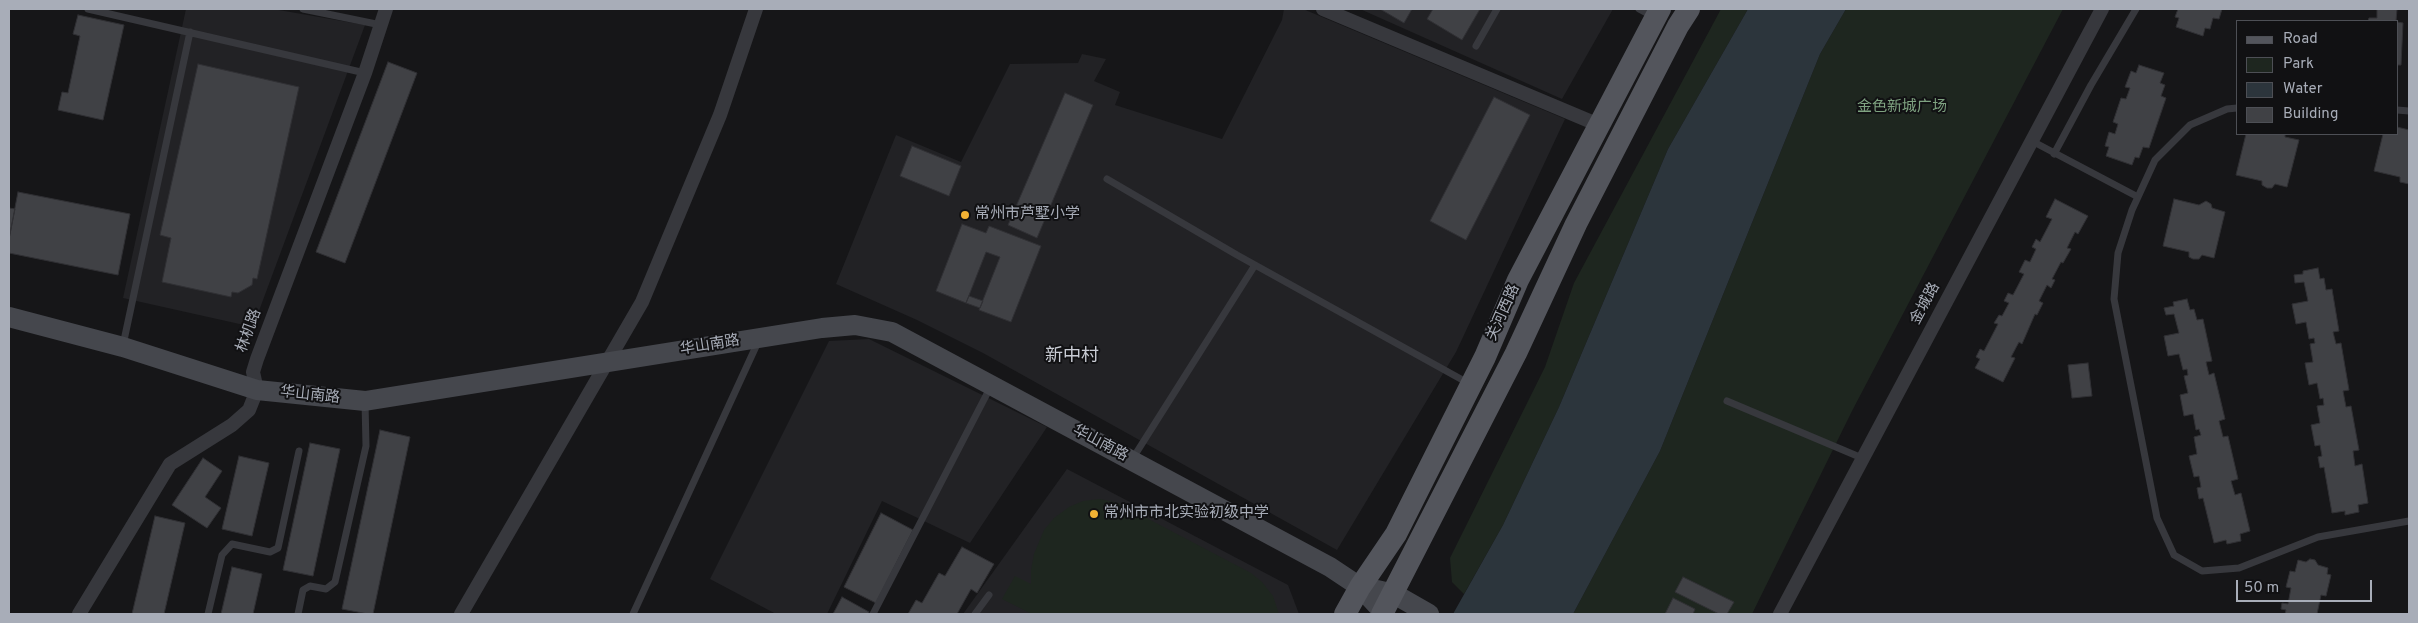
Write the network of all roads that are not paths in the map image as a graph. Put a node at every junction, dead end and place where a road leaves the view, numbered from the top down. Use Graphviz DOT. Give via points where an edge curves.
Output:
graph roads {
  1 [pos="88,9"];
  2 [pos="303,9"];
  3 [pos="386,9"];
  4 [pos="756,9"];
  5 [pos="1322,9"];
  6 [pos="1497,9"];
  7 [pos="1689,9"];
  8 [pos="2102,9"];
  9 [pos="2136,9"];
  10 [pos="319,10"];
  11 [pos="1651,12"];
  12 [pos="381,25"];
  13 [pos="190,32"];
  14 [pos="1476,46"];
  15 [pos="366,73"];
  16 [pos="2236,108"];
  17 [pos="1599,125"];
  18 [pos="2030,140"];
  19 [pos="2054,154"];
  20 [pos="1107,178"];
  21 [pos="2138,197"];
  22 [pos="1255,265"];
  23 [pos="9,317"];
  24 [pos="760,338"];
  25 [pos="123,347"];
  26 [pos="605,362"];
  27 [pos="1471,384"];
  28 [pos="992,385"];
  29 [pos="257,390"];
  30 [pos="365,401"];
  31 [pos="1727,401"];
  32 [pos="299,451"];
  33 [pos="1862,458"];
  34 [pos="1131,460"];
  35 [pos="2409,521"];
  36 [pos="1360,587"];
  37 [pos="1394,594"];
  38 [pos="989,595"];
  39 [pos="78,614"];
  40 [pos="208,614"];
  41 [pos="298,614"];
  42 [pos="461,614"];
  43 [pos="633,614"];
  44 [pos="873,614"];
  45 [pos="975,614"];
  46 [pos="1345,614"];
  47 [pos="1383,614"];
  48 [pos="1429,614"];
  49 [pos="1780,614"];
  1 -- 13 [label="lane"];
  2 -- 10 [label="lane"];
  3 -- 12 [label="street, 林机路"];
  4 -- 26 [label="street" via="720,115 642,302"];
  5 -- 17 [label="street"];
  6 -- 14 [label="lane"];
  7 -- 37 [label="main road, 关河西路" via="1576,224 1516,353"];
  8 -- 18 [label="street, 金城路"];
  9 -- 19 [label="lane"];
  10 -- 12 [label="lane"];
  11 -- 17 [label="main road, 关河西路"];
  12 -- 15 [label="street, 林机路"];
  13 -- 15 [label="lane"];
  13 -- 25 [label="lane"];
  15 -- 29 [label="street, 林机路" via="257,359 253,372"];
  16 -- 21 [label="lane" via="2190,125 2156,160"];
  17 -- 27 [label="main road, 关河西路" via="1518,280"];
  18 -- 19 [label="lane"];
  18 -- 33 [label="street, 金城路"];
  19 -- 21 [label="lane"];
  20 -- 22 [label="lane"];
  21 -- 35 [label="lane" via="2118,253 2114,299 2157,518 2174,555 2202,571 2239,568 2318,537"];
  22 -- 27 [label="lane"];
  22 -- 34 [label="lane"];
  23 -- 25 [label="street, 华山南路"];
  24 -- 26 [label="street, 华山南路"];
  24 -- 28 [label="street, 华山南路" via="855,324 892,332"];
  24 -- 43 [label="lane"];
  25 -- 29 [label="street, 华山南路"];
  26 -- 30 [label="street, 华山南路"];
  26 -- 42 [label="street"];
  27 -- 36 [label="main road, 关河西路" via="1396,534"];
  28 -- 34 [label="street, 华山南路"];
  28 -- 44 [label="lane"];
  29 -- 30 [label="street, 华山南路"];
  29 -- 39 [label="street" via="249,410 232,425 170,464"];
  30 -- 41 [label="lane" via="366,446 335,582 326,589 310,586 303,590"];
  31 -- 33 [label="lane"];
  32 -- 40 [label="lane" via="278,548 270,552 232,544 222,555"];
  33 -- 49 [label="street, 金城路"];
  34 -- 36 [label="street, 华山南路" via="1330,567"];
  36 -- 37 [label="street"];
  36 -- 46 [label="main road, 关河西路"];
  36 -- 47 [label="street"];
  37 -- 47 [label="main road, 关河西路"];
  37 -- 48 [label="street"];
  38 -- 45 [label="lane"];
}
